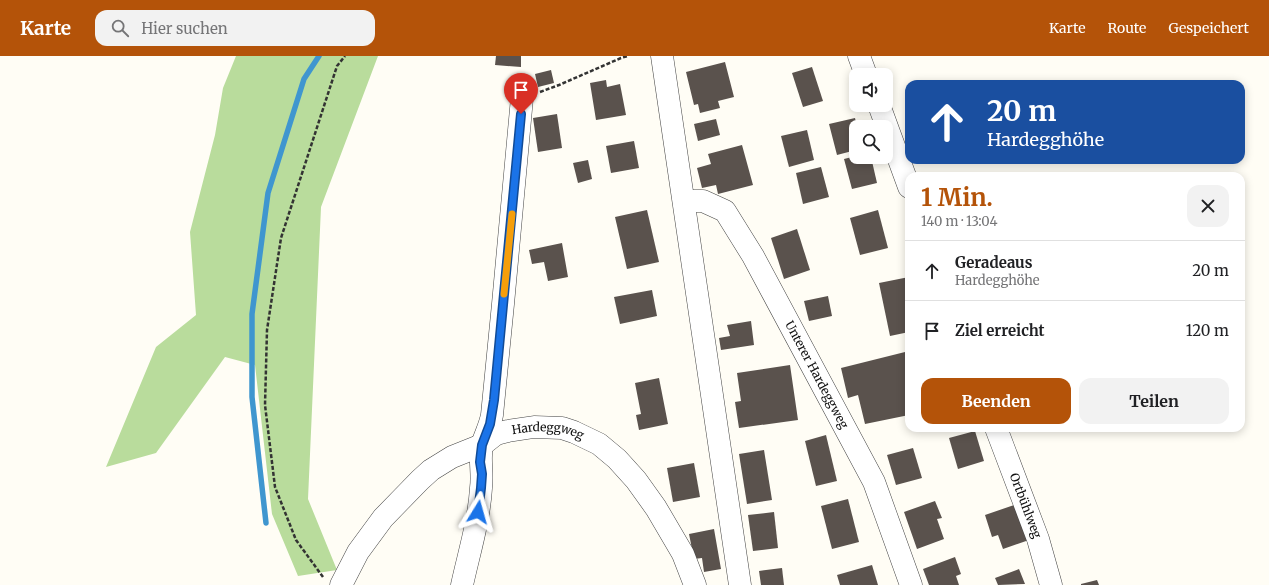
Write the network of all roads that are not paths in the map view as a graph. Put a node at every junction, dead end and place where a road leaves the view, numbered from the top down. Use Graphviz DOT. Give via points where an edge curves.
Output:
graph roads {
  1 [pos="662,56"];
  2 [pos="858,56"];
  3 [pos="863,68"];
  4 [pos="522,98"];
  5 [pos="882,112"];
  6 [pos="905,176"];
  7 [pos="684,201"];
  8 [pos="998,432"];
  9 [pos="482,445"];
  10 [pos="333,583"];
  11 [pos="462,585"];
  12 [pos="695,585"];
  13 [pos="740,585"];
  14 [pos="911,585"];
  15 [pos="1051,585"];
  1 -- 7 [label="street"];
  2 -- 3 [label="street"];
  4 -- 9 [label="street" via="492,415"];
  5 -- 6 [label="street"];
  7 -- 13 [label="street"];
  7 -- 14 [label="street, Unterer Hardeggweg" via="703,201 725,211 753,256 874,482"];
  8 -- 15 [label="street, Ortbühlweg" via="1038,539"];
  9 -- 10 [label="street, Hardeggweg" via="443,462 420,480 383,518"];
  9 -- 11 [label="street" via="478,512"];
  9 -- 12 [label="street, Hardeggweg" via="496,434 534,427 562,428 599,444 627,468 656,508 683,554"];
}
